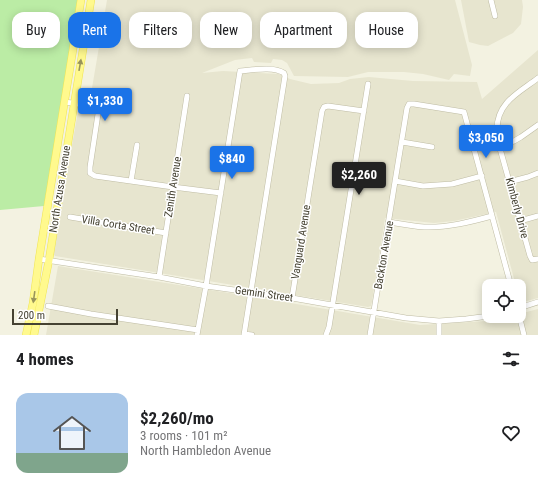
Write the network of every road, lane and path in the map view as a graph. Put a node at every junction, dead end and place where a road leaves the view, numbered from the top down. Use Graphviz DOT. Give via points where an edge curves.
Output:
graph roads {
  1 [pos="81,0"];
  2 [pos="91,0"];
  3 [pos="491,0"];
  4 [pos="495,16"];
  5 [pos="538,78"];
  6 [pos="368,84"];
  7 [pos="187,96"];
  8 [pos="65,102"];
  9 [pos="73,103"];
  10 [pos="364,112"];
  11 [pos="538,125"];
  12 [pos="402,142"];
  13 [pos="137,145"];
  14 [pos="499,145"];
  15 [pos="432,147"];
  16 [pos="538,173"];
  17 [pos="482,176"];
  18 [pos="131,180"];
  19 [pos="395,181"];
  20 [pos="510,182"];
  21 [pos="173,187"];
  22 [pos="221,193"];
  23 [pos="46,211"];
  24 [pos="492,216"];
  25 [pos="538,216"];
  26 [pos="70,217"];
  27 [pos="520,221"];
  28 [pos="389,222"];
  29 [pos="53,229"];
  30 [pos="166,232"];
  31 [pos="39,259"];
  32 [pos="535,259"];
  33 [pos="48,260"];
  34 [pos="159,277"];
  35 [pos="509,279"];
  36 [pos="206,286"];
  37 [pos="250,293"];
  38 [pos="292,298"];
  39 [pos="538,302"];
  40 [pos="332,305"];
  41 [pos="48,306"];
  42 [pos="526,306"];
  43 [pos="374,312"];
  44 [pos="482,317"];
  45 [pos="439,321"];
  46 [pos="521,323"];
  47 [pos="197,333"];
  48 [pos="244,334"];
  49 [pos="26,335"];
  50 [pos="34,335"];
  51 [pos="252,335"];
  52 [pos="326,335"];
  53 [pos="370,335"];
  54 [pos="439,335"];
  55 [pos="524,335"];
  1 -- 8 [label="main road, North Azusa Avenue"];
  9 -- 2 [label="main road, North Azusa Avenue, one-way"];
  3 -- 4 [label="street"];
  5 -- 14 [label="street, Kimberly Drive" via="504,106 497,124"];
  6 -- 10 [label="street"];
  7 -- 21 [label="street, Zenith Avenue"];
  8 -- 9 [label="street"];
  8 -- 23 [label="main road, North Azusa Avenue"];
  9 -- 18 [label="street" via="97,109 90,173 95,176"];
  9 -- 29 [label="main road, North Azusa Avenue"];
  10 -- 38 [label="street, Vanguard Avenue" via="328,106 322,111"];
  10 -- 40 [label="street"];
  11 -- 14 [label="street" via="514,141"];
  12 -- 15 [label="street"];
  12 -- 17 [label="street, Backton Avenue" via="409,104 464,112"];
  12 -- 19 [label="street, Backton Avenue"];
  13 -- 18 [label="street"];
  14 -- 20 [label="street, Kimberly Drive"];
  16 -- 20 [label="street"];
  17 -- 19 [label="street" via="452,184 423,186"];
  17 -- 24 [label="street"];
  18 -- 21 [label="street"];
  19 -- 28 [label="street, Backton Avenue"];
  20 -- 27 [label="street, Kimberly Drive"];
  21 -- 22 [label="street"];
  21 -- 30 [label="street, Zenith Avenue"];
  22 -- 36 [label="street"];
  22 -- 37 [label="street" via="240,71 280,70 285,76"];
  23 -- 29 [label="main road" via="51,216"];
  23 -- 31 [label="main road, North Azusa Avenue"];
  24 -- 28 [label="street" via="449,226 425,227"];
  24 -- 35 [label="street"];
  25 -- 27 [label="street"];
  26 -- 30 [label="street, Villa Corta Street"];
  27 -- 32 [label="street, Kimberly Drive" via="530,256"];
  28 -- 43 [label="street, Backton Avenue"];
  29 -- 33 [label="main road, North Azusa Avenue"];
  30 -- 34 [label="street, Zenith Avenue"];
  31 -- 33 [label="street, Gemini Street"];
  31 -- 49 [label="main road, North Azusa Avenue, one-way"];
  33 -- 34 [label="street, Gemini Street"];
  33 -- 50 [label="main road, North Azusa Avenue"];
  34 -- 36 [label="street, Gemini Street"];
  36 -- 37 [label="street, Gemini Street"];
  36 -- 47 [label="street"];
  37 -- 38 [label="street, Gemini Street"];
  37 -- 48 [label="street"];
  38 -- 40 [label="street, Gemini Street"];
  39 -- 42 [label="street"];
  40 -- 43 [label="street, Gemini Street"];
  40 -- 52 [label="street"];
  41 -- 47 [label="street"];
  43 -- 45 [label="street, Gemini Street"];
  43 -- 53 [label="street, Backton Avenue"];
  44 -- 45 [label="street, Gemini Street"];
  45 -- 54 [label="street"];
  46 -- 55 [label="street"];
  48 -- 51 [label="street"];
}
